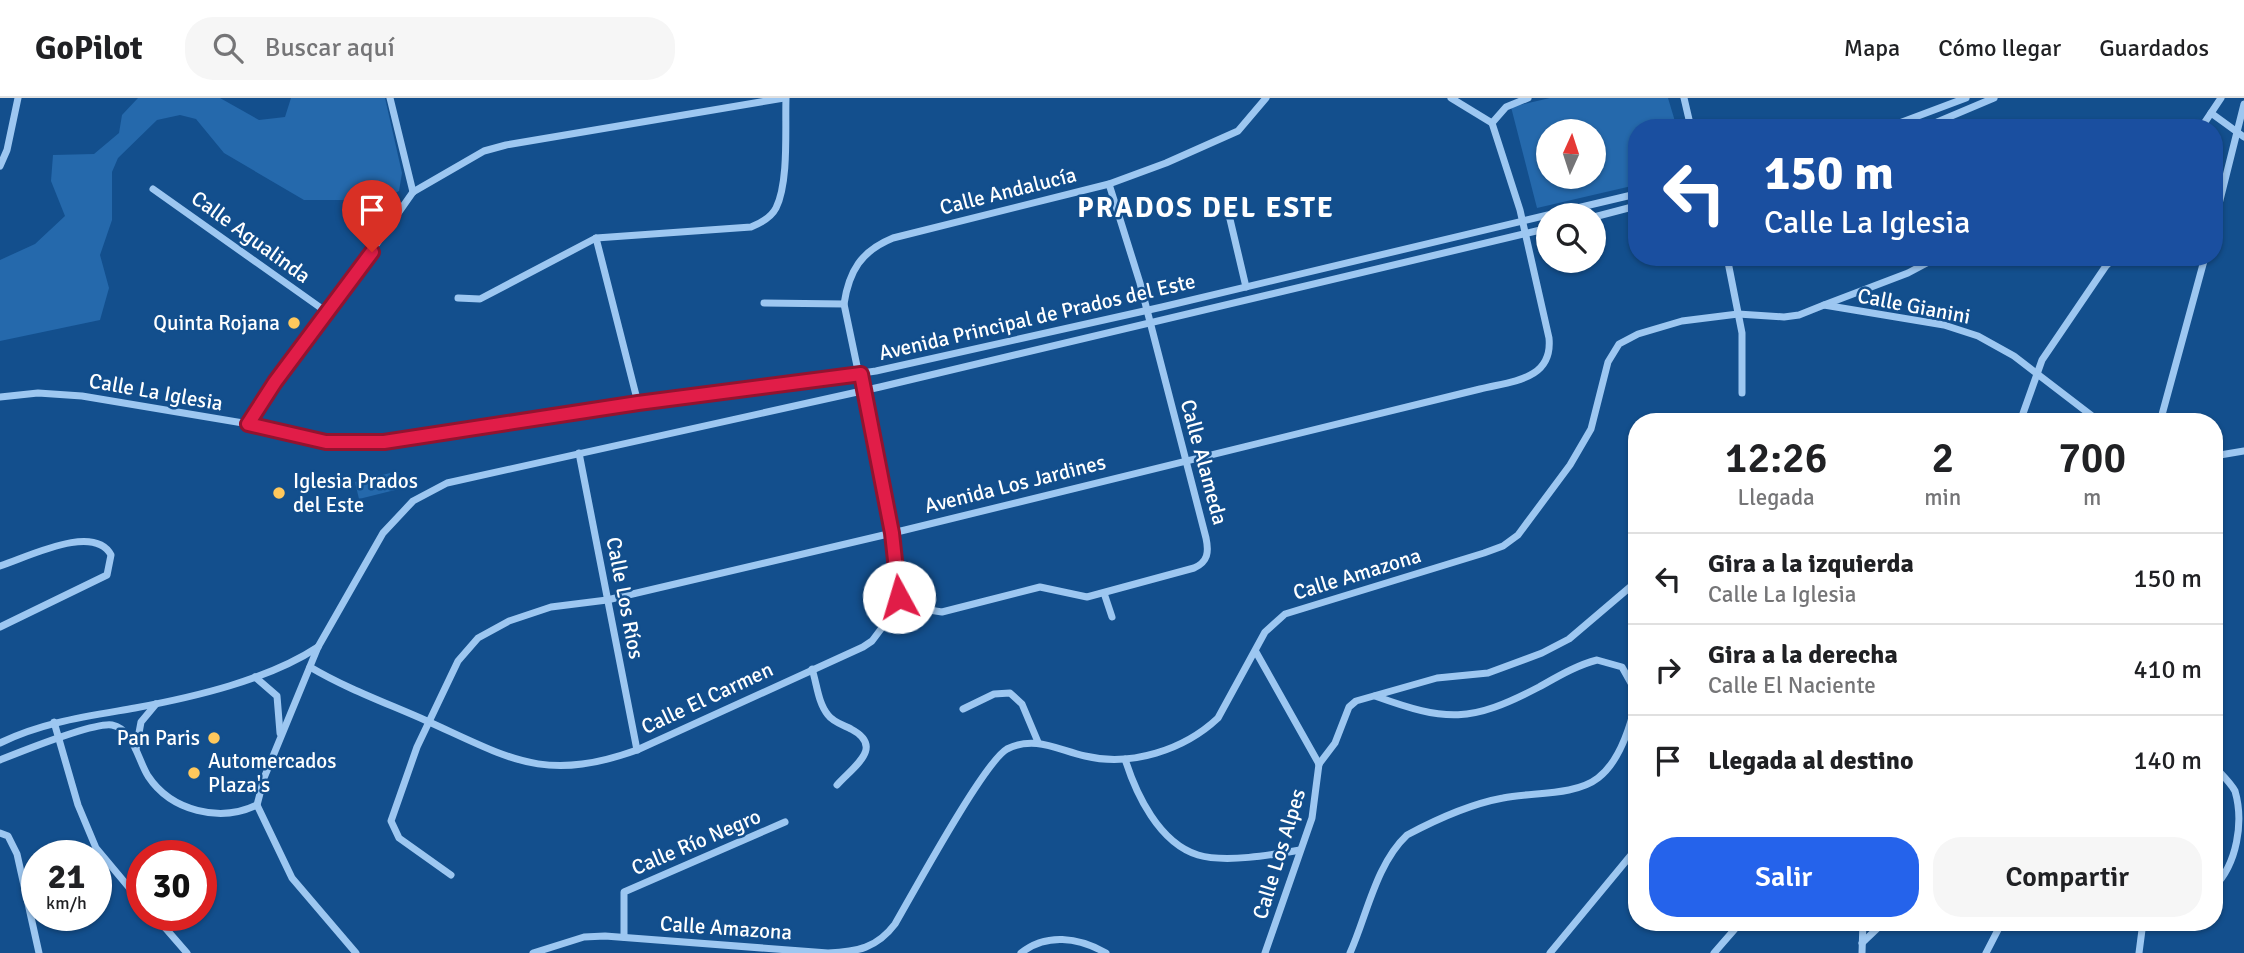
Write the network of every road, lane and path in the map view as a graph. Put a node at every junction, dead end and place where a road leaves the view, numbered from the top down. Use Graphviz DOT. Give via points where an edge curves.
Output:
graph roads {
  1 [pos="18,98"];
  2 [pos="390,98"];
  3 [pos="785,98"];
  4 [pos="1266,98"];
  5 [pos="1451,98"];
  6 [pos="1528,98"];
  7 [pos="1684,98"];
  8 [pos="1966,98"];
  9 [pos="1994,98"];
  10 [pos="2221,98"];
  11 [pos="2244,104"];
  12 [pos="2211,113"];
  13 [pos="1689,119"];
  14 [pos="1910,119"];
  15 [pos="1944,119"];
  16 [pos="2207,119"];
  17 [pos="2219,119"];
  18 [pos="1492,122"];
  19 [pos="2223,122"];
  20 [pos="2241,135"];
  21 [pos="0,166"];
  22 [pos="1109,184"];
  23 [pos="153,188"];
  24 [pos="413,192"];
  25 [pos="2223,194"];
  26 [pos="1628,196"];
  27 [pos="1628,208"];
  28 [pos="1606,214"];
  29 [pos="1228,215"];
  30 [pos="1522,221"];
  31 [pos="1536,231"];
  32 [pos="1525,233"];
  33 [pos="596,238"];
  34 [pos="1729,266"];
  35 [pos="1920,266"];
  36 [pos="2107,266"];
  37 [pos="2203,266"];
  38 [pos="1246,287"];
  39 [pos="458,298"];
  40 [pos="764,303"];
  41 [pos="844,304"];
  42 [pos="1824,304"];
  43 [pos="1147,310"];
  44 [pos="328,313"];
  45 [pos="1738,314"];
  46 [pos="1150,321"];
  47 [pos="2037,371"];
  48 [pos="861,374"];
  49 [pos="864,390"];
  50 [pos="1742,393"];
  51 [pos="0,397"];
  52 [pos="638,403"];
  53 [pos="2024,413"];
  54 [pos="2089,413"];
  55 [pos="2162,413"];
  56 [pos="248,424"];
  57 [pos="2244,451"];
  58 [pos="579,453"];
  59 [pos="2223,454"];
  60 [pos="1185,460"];
  61 [pos="892,533"];
  62 [pos="0,566"];
  63 [pos="1628,589"];
  64 [pos="1104,593"];
  65 [pos="899,597"];
  66 [pos="607,600"];
  67 [pos="1111,617"];
  68 [pos="0,628"];
  69 [pos="318,647"];
  70 [pos="1256,652"];
  71 [pos="310,667"];
  72 [pos="812,669"];
  73 [pos="255,677"];
  74 [pos="1628,678"];
  75 [pos="1375,696"];
  76 [pos="157,704"];
  77 [pos="963,709"];
  78 [pos="54,722"];
  79 [pos="429,722"];
  80 [pos="1628,722"];
  81 [pos="280,738"];
  82 [pos="57,740"];
  83 [pos="1038,742"];
  84 [pos="0,743"];
  85 [pos="136,750"];
  86 [pos="637,750"];
  87 [pos="1125,759"];
  88 [pos="0,761"];
  89 [pos="1319,764"];
  90 [pos="2223,777"];
  91 [pos="837,785"];
  92 [pos="257,805"];
  93 [pos="785,822"];
  94 [pos="0,832"];
  95 [pos="1300,850"];
  96 [pos="1628,859"];
  97 [pos="451,875"];
  98 [pos="2223,875"];
  99 [pos="126,883"];
  100 [pos="168,931"];
  101 [pos="1733,931"];
  102 [pos="1863,931"];
  103 [pos="1875,931"];
  104 [pos="1997,931"];
  105 [pos="2142,931"];
  106 [pos="624,937"];
  107 [pos="1862,943"];
  108 [pos="39,953"];
  109 [pos="187,953"];
  110 [pos="356,953"];
  111 [pos="533,953"];
  112 [pos="1021,953"];
  113 [pos="1106,953"];
  114 [pos="1265,953"];
  115 [pos="1350,953"];
  116 [pos="1550,953"];
  117 [pos="1714,953"];
  118 [pos="1862,953"];
  119 [pos="1986,953"];
  120 [pos="2139,953"];
  1 -- 21 [label="street"];
  2 -- 24 [label="street"];
  3 -- 24 [label="street" via="506,145 484,151"];
  3 -- 33 [label="street" via="782,189 776,209 765,221 751,227"];
  4 -- 22 [label="street, Calle Andalucía" via="1238,131 1223,140"];
  5 -- 18 [label="street"];
  6 -- 18 [label="street" via="1506,107"];
  7 -- 13 [label="street"];
  8 -- 14 [label="street"];
  9 -- 15 [label="street"];
  10 -- 12 [label="street"];
  11 -- 20 [label="street"];
  12 -- 16 [label="street"];
  12 -- 17 [label="street"];
  18 -- 30 [label="street, Avenida Los Jardines"];
  19 -- 20 [label="street"];
  20 -- 25 [label="street"];
  22 -- 41 [label="street, Calle Andalucía" via="878,244 854,266"];
  22 -- 43 [label="street, Calle Alameda"];
  23 -- 44 [label="street, Calle Agualinda"];
  24 -- 44 [label="street"];
  26 -- 30 [label="street, Avenida Principal de Prados del Este"];
  27 -- 28 [label="street"];
  29 -- 38 [label="street"];
  30 -- 32 [label="street, Avenida Los Jardines"];
  30 -- 38 [label="street, Avenida Principal de Prados del Este"];
  31 -- 32 [label="street, Avenida Principal de Prados del Este"];
  32 -- 46 [label="street, Avenida Principal de Prados del Este"];
  32 -- 60 [label="street, Avenida Los Jardines" via="1549,338 1550,356 1541,369 1480,389"];
  33 -- 39 [label="street" via="480,299"];
  33 -- 52 [label="street"];
  34 -- 45 [label="street"];
  35 -- 42 [label="street"];
  36 -- 47 [label="street"];
  37 -- 55 [label="street"];
  38 -- 43 [label="street, Avenida Principal de Prados del Este"];
  40 -- 41 [label="street"];
  41 -- 48 [label="street, Calle Andalucía"];
  42 -- 45 [label="street" via="1784,317"];
  42 -- 47 [label="street, Calle Gianini" via="1961,330"];
  43 -- 46 [label="street, Calle Alameda"];
  43 -- 48 [label="street, Avenida Principal de Prados del Este"];
  44 -- 56 [label="street"];
  45 -- 50 [label="street"];
  45 -- 70 [label="street, Calle Amazona" via="1682,321 1619,344 1608,362 1591,429 1531,520 1503,546 1285,614 1270,627"];
  46 -- 49 [label="street, Avenida Principal de Prados del Este"];
  46 -- 60 [label="street, Calle Alameda"];
  47 -- 53 [label="street"];
  47 -- 54 [label="street, Calle Gianini"];
  48 -- 49 [label="street, Avenida Principal de Prados del Este"];
  48 -- 52 [label="street, Calle La Iglesia"];
  49 -- 58 [label="street"];
  49 -- 61 [label="street"];
  51 -- 56 [label="street, Calle La Iglesia" via="38,393 82,396"];
  52 -- 56 [label="street, Calle La Iglesia" via="384,442 326,442"];
  57 -- 59 [label="street"];
  58 -- 66 [label="street, Calle Los Ríos"];
  58 -- 69 [label="street" via="471,476 413,501 383,533"];
  60 -- 61 [label="street, Avenida Los Jardines"];
  60 -- 64 [label="street, Calle Alameda" via="1208,549 1203,564"];
  61 -- 65 [label="street"];
  61 -- 66 [label="street, Avenida Los Jardines"];
  62 -- 68 [label="street" via="89,539 107,547 111,555 107,575"];
  63 -- 75 [label="street" via="1569,639 1542,653 1488,673 1437,678"];
  64 -- 65 [label="street, Calle Alameda" via="1075,596 1040,587 942,611 916,608"];
  64 -- 67 [label="street"];
  65 -- 72 [label="street, Calle El Carmen" via="872,641"];
  66 -- 79 [label="street, Avenida Los Jardines" via="551,607 509,621 478,638 458,661"];
  66 -- 86 [label="street, Calle Los Ríos"];
  69 -- 71 [label="street"];
  69 -- 73 [label="street" via="295,662"];
  70 -- 87 [label="street, Calle Amazona" via="1226,706 1207,728 1171,747"];
  70 -- 89 [label="street"];
  71 -- 79 [label="street, Calle El Carmen"];
  71 -- 81 [label="street"];
  72 -- 86 [label="street, Calle El Carmen"];
  72 -- 91 [label="street" via="822,708 830,718 864,736 867,743 867,751"];
  73 -- 76 [label="street"];
  73 -- 81 [label="street" via="277,696"];
  74 -- 75 [label="street" via="1622,667 1597,660 1498,707 1463,717 1418,711"];
  75 -- 89 [label="street" via="1349,707 1335,743"];
  76 -- 78 [label="street"];
  76 -- 85 [label="street" via="141,722"];
  77 -- 83 [label="street" via="995,694 1010,693 1022,704"];
  78 -- 82 [label="street"];
  78 -- 84 [label="street"];
  79 -- 86 [label="street, Calle El Carmen" via="516,761 538,766 581,766"];
  79 -- 97 [label="street, Avenida Los Jardines" via="391,821 399,838"];
  80 -- 115 [label="street" via="1614,758 1595,780 1483,803 1398,843"];
  81 -- 92 [label="street"];
  82 -- 85 [label="street" via="109,724 122,730"];
  82 -- 88 [label="street"];
  82 -- 99 [label="street" via="96,848"];
  83 -- 87 [label="street, Calle Amazona" via="1093,758"];
  83 -- 106 [label="street, Calle Amazona" via="1017,746 996,758 895,924 870,947 828,953"];
  85 -- 92 [label="street" via="150,779 190,807 223,815"];
  87 -- 95 [label="street" via="1147,809 1188,851 1219,856"];
  89 -- 95 [label="street, Calle Los Alpes" via="1312,818"];
  90 -- 98 [label="street" via="2235,791 2242,826 2233,862"];
  92 -- 110 [label="street" via="292,878"];
  93 -- 106 [label="street, Calle Río Negro" via="624,892"];
  94 -- 108 [label="street" via="8,836 17,854"];
  95 -- 114 [label="street, Calle Los Alpes"];
  96 -- 116 [label="street"];
  100 -- 109 [label="street"];
  101 -- 117 [label="street"];
  102 -- 107 [label="street"];
  103 -- 107 [label="street"];
  104 -- 119 [label="street"];
  105 -- 120 [label="street"];
  106 -- 111 [label="street, Calle Amazona" via="584,937"];
  107 -- 118 [label="street"];
  112 -- 113 [label="street" via="1041,940 1056,939"];
}
